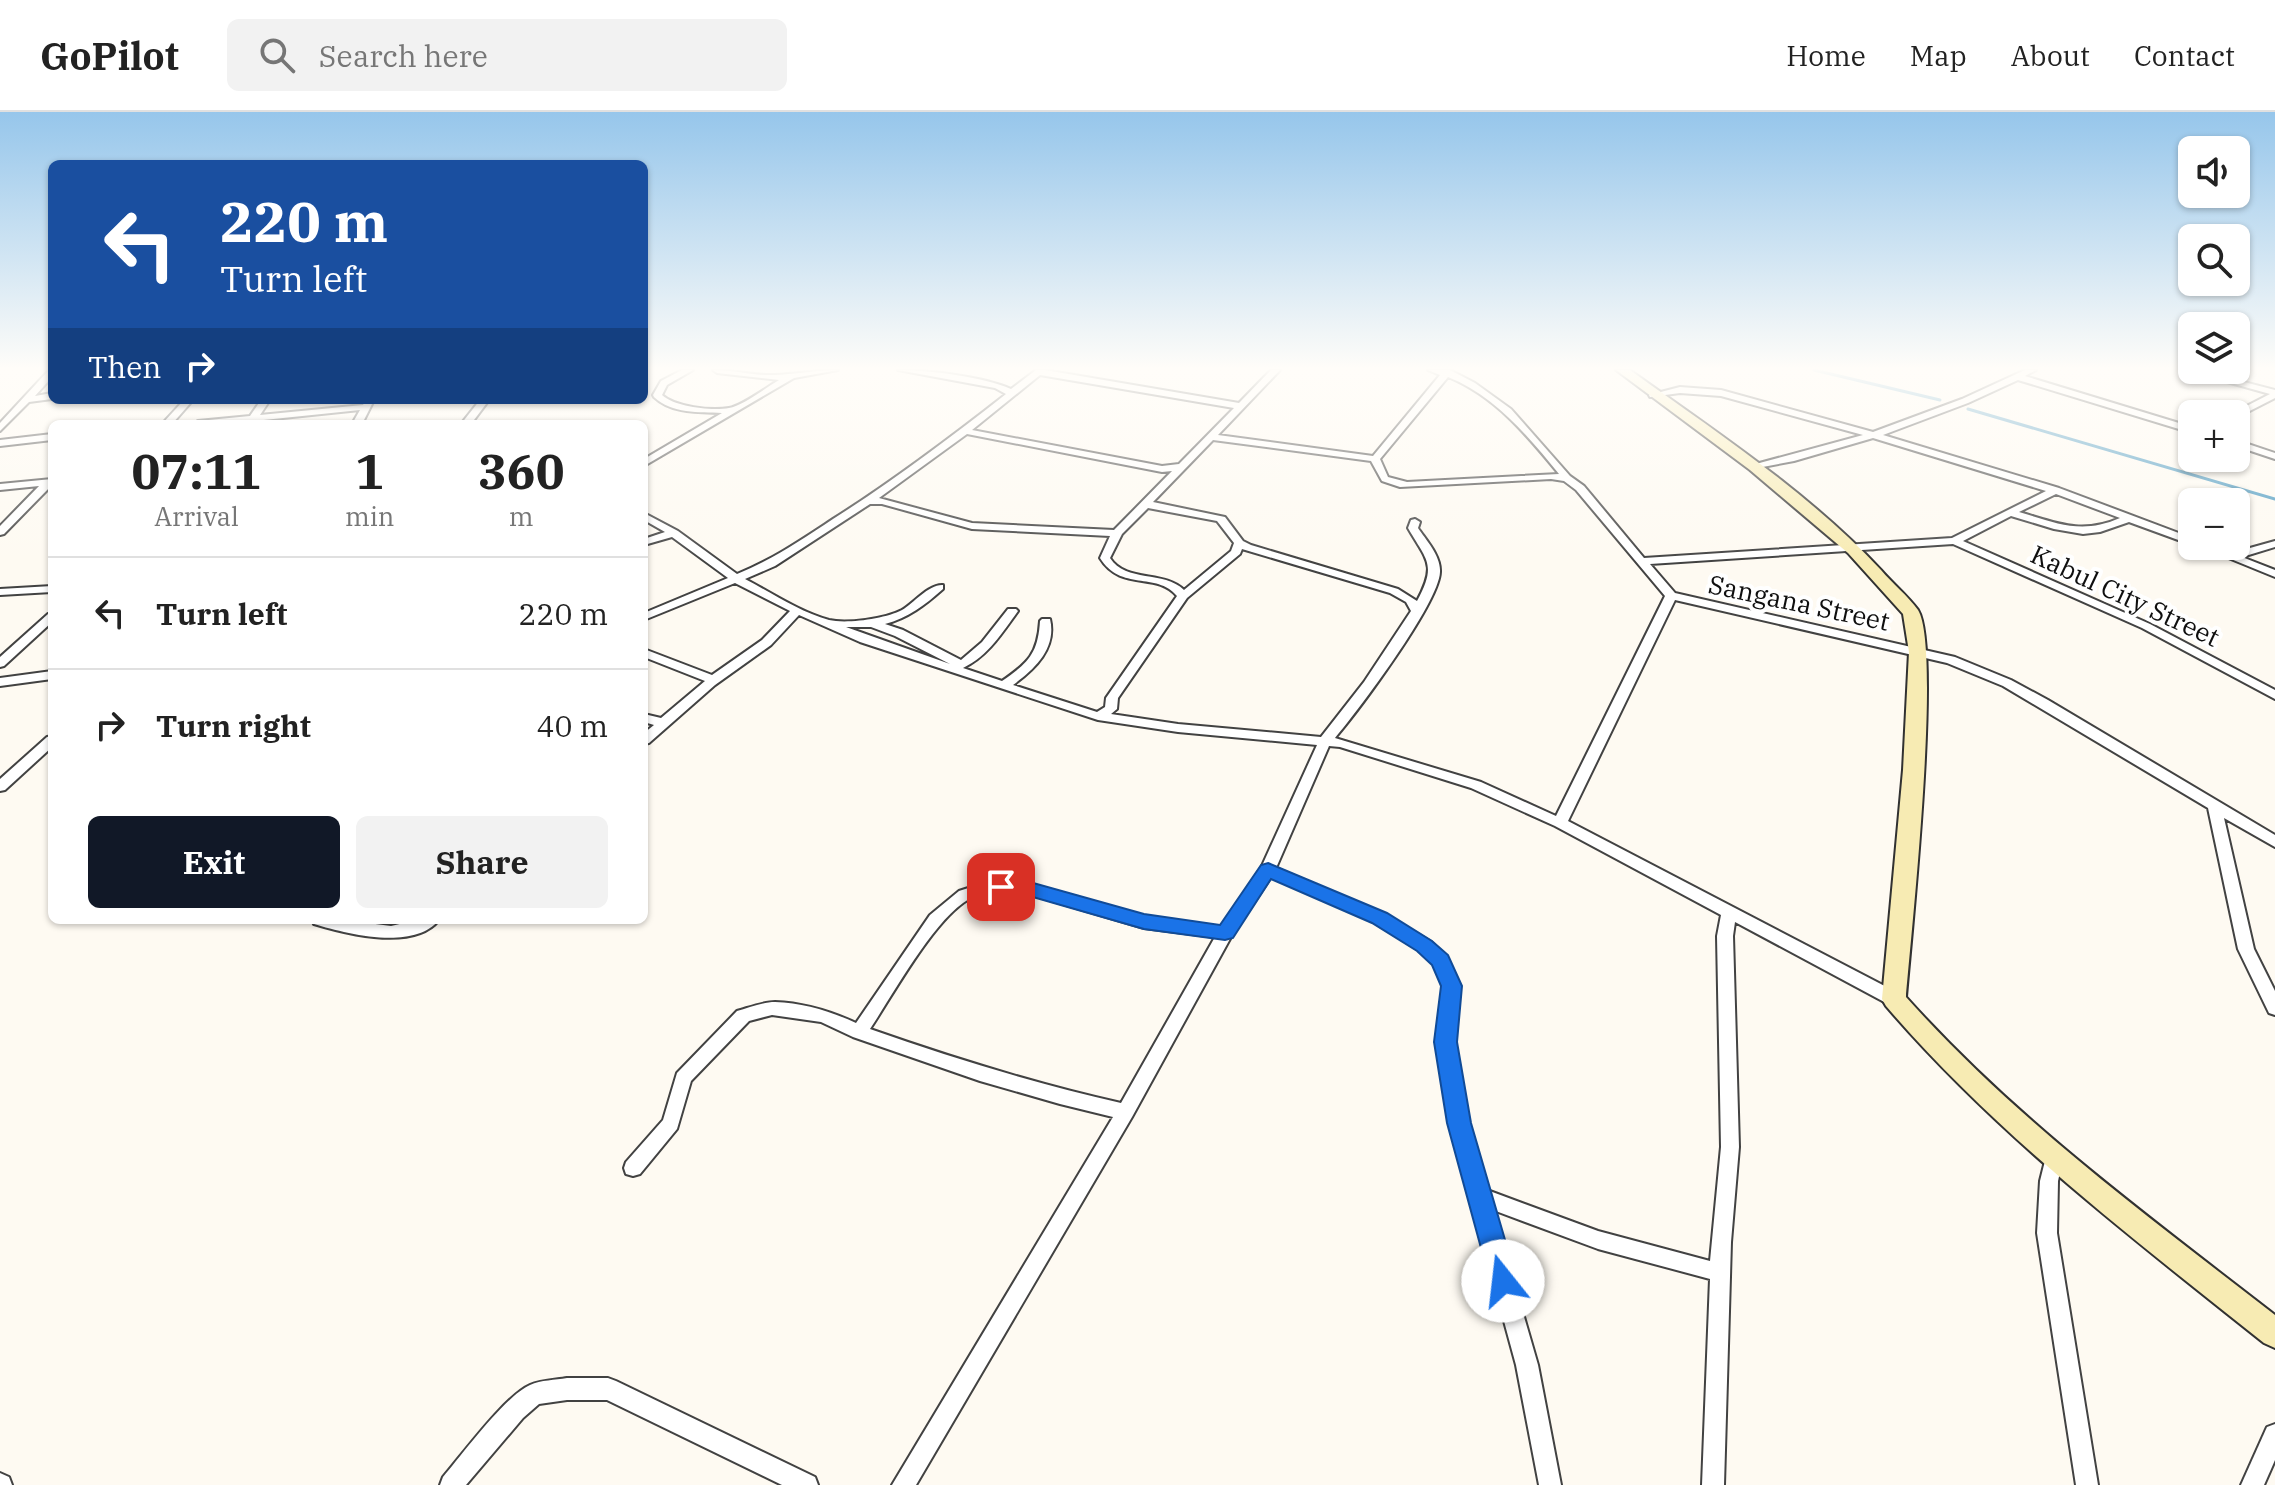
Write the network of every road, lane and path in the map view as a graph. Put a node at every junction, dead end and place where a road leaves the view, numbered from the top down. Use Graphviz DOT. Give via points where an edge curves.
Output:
graph roads {
  1 [pos="692,434"];
  2 [pos="961,434"];
  3 [pos="981,434"];
  4 [pos="1215,434"];
  5 [pos="1396,434"];
  6 [pos="1528,434"];
  7 [pos="1708,434"];
  8 [pos="1871,434"];
  9 [pos="1874,435"];
  10 [pos="48,437"];
  11 [pos="1212,437"];
  12 [pos="0,443"];
  13 [pos="2250,448"];
  14 [pos="2275,456"];
  15 [pos="1375,459"];
  16 [pos="648,461"];
  17 [pos="1181,467"];
  18 [pos="1755,467"];
  19 [pos="1567,478"];
  20 [pos="48,482"];
  21 [pos="48,484"];
  22 [pos="0,487"];
  23 [pos="2055,490"];
  24 [pos="868,501"];
  25 [pos="1145,504"];
  26 [pos="2011,513"];
  27 [pos="648,518"];
  28 [pos="2129,518"];
  29 [pos="1415,522"];
  30 [pos="0,532"];
  31 [pos="674,533"];
  32 [pos="1117,533"];
  33 [pos="2178,537"];
  34 [pos="648,541"];
  35 [pos="1954,541"];
  36 [pos="1239,543"];
  37 [pos="2275,544"];
  38 [pos="1853,550"];
  39 [pos="2250,551"];
  40 [pos="2239,560"];
  41 [pos="1643,561"];
  42 [pos="2275,574"];
  43 [pos="738,580"];
  44 [pos="939,587"];
  45 [pos="48,589"];
  46 [pos="0,592"];
  47 [pos="1183,596"];
  48 [pos="1671,596"];
  49 [pos="797,610"];
  50 [pos="1012,611"];
  51 [pos="1417,611"];
  52 [pos="648,615"];
  53 [pos="48,620"];
  54 [pos="1046,621"];
  55 [pos="826,623"];
  56 [pos="876,625"];
  57 [pos="1918,652"];
  58 [pos="648,655"];
  59 [pos="0,663"];
  60 [pos="957,666"];
  61 [pos="48,676"];
  62 [pos="713,680"];
  63 [pos="0,682"];
  64 [pos="1005,685"];
  65 [pos="2275,695"];
  66 [pos="1098,716"];
  67 [pos="648,719"];
  68 [pos="664,723"];
  69 [pos="648,737"];
  70 [pos="1325,741"];
  71 [pos="48,744"];
  72 [pos="0,787"];
  73 [pos="2215,808"];
  74 [pos="1560,823"];
  75 [pos="2275,842"];
  76 [pos="1268,870"];
  77 [pos="1729,912"];
  78 [pos="336,924"];
  79 [pos="424,924"];
  80 [pos="1225,933"];
  81 [pos="1894,999"];
  82 [pos="2275,1008"];
  83 [pos="859,1032"];
  84 [pos="1126,1112"];
  85 [pos="2054,1159"];
  86 [pos="633,1168"];
  87 [pos="1480,1196"];
  88 [pos="1720,1272"];
  89 [pos="2275,1333"];
  90 [pos="2275,1435"];
  91 [pos="451,1485"];
  92 [pos="807,1485"];
  93 [pos="903,1485"];
  94 [pos="1550,1485"];
  95 [pos="1713,1485"];
  96 [pos="2087,1485"];
  97 [pos="2252,1485"];
  1 -- 16 [label="street"];
  2 -- 24 [label="street"];
  3 -- 17 [label="street" via="1162,469"];
  4 -- 11 [label="street"];
  5 -- 15 [label="street"];
  6 -- 19 [label="street"];
  7 -- 18 [label="street"];
  8 -- 9 [label="street"];
  9 -- 18 [label="street"];
  9 -- 23 [label="street"];
  10 -- 12 [label="street"];
  11 -- 15 [label="street"];
  11 -- 17 [label="street"];
  13 -- 14 [label="street"];
  15 -- 19 [label="street" via="1383,479 1407,485"];
  17 -- 25 [label="street"];
  18 -- 38 [label="street"];
  19 -- 41 [label="street"];
  20 -- 22 [label="street"];
  21 -- 30 [label="street"];
  23 -- 26 [label="street"];
  23 -- 28 [label="street"];
  24 -- 32 [label="street" via="972,526"];
  24 -- 43 [label="street"];
  25 -- 32 [label="street"];
  25 -- 36 [label="street" via="1221,519"];
  26 -- 28 [label="street" via="2080,533 2104,531"];
  26 -- 35 [label="street"];
  27 -- 31 [label="street"];
  28 -- 33 [label="street"];
  29 -- 51 [label="street" via="1413,528 1435,573"];
  31 -- 34 [label="street"];
  31 -- 43 [label="street"];
  32 -- 47 [label="street" via="1107,550 1113,570 1175,587"];
  35 -- 38 [label="street"];
  35 -- 65 [label="street, Kabul City Street" via="2146,626"];
  36 -- 47 [label="street" via="1236,552"];
  36 -- 51 [label="street" via="1394,591 1411,600"];
  37 -- 39 [label="street"];
  38 -- 41 [label="street"];
  38 -- 57 [label="street" via="1911,613"];
  40 -- 42 [label="street"];
  41 -- 48 [label="street"];
  43 -- 49 [label="street"];
  43 -- 52 [label="street"];
  44 -- 56 [label="street" via="912,609"];
  45 -- 46 [label="street"];
  47 -- 66 [label="street" via="1112,698 1111,709"];
  48 -- 57 [label="street, Sangana Street"];
  48 -- 74 [label="street"];
  49 -- 55 [label="street"];
  49 -- 62 [label="street" via="781,632"];
  50 -- 60 [label="street" via="990,641"];
  51 -- 70 [label="street" via="1341,726"];
  53 -- 59 [label="street"];
  54 -- 64 [label="street" via="1041,653"];
  55 -- 56 [label="street"];
  55 -- 60 [label="street"];
  56 -- 60 [label="street"];
  57 -- 73 [label="street, Sangana Street" via="2007,683"];
  57 -- 81 [label="street"];
  58 -- 62 [label="street"];
  60 -- 64 [label="street"];
  61 -- 63 [label="street"];
  62 -- 68 [label="street"];
  64 -- 66 [label="street"];
  66 -- 70 [label="street"];
  67 -- 68 [label="street"];
  68 -- 69 [label="street"];
  70 -- 74 [label="street" via="1476,785"];
  70 -- 76 [label="street"];
  71 -- 72 [label="street"];
  73 -- 75 [label="street, Sangana Street"];
  73 -- 82 [label="street" via="2246,949"];
  74 -- 77 [label="street"];
  76 -- 80 [label="street"];
  76 -- 87 [label="street" via="1379,918 1441,961 1451,986 1445,1042 1459,1123"];
  77 -- 81 [label="street"];
  77 -- 88 [label="street" via="1725,936 1730,1147"];
  78 -- 79 [label="street" via="395,932"];
  80 -- 83 [label="street" via="1144,922 1019,886 984,888 964,895 935,919"];
  80 -- 84 [label="street"];
  81 -- 85 [label="street" via="2008,1120"];
  83 -- 84 [label="street" via="980,1074"];
  83 -- 86 [label="street" via="824,1016 772,1008 743,1016 683,1078 671,1124"];
  84 -- 93 [label="street"];
  85 -- 89 [label="street"];
  85 -- 96 [label="street" via="2047,1233"];
  87 -- 88 [label="street" via="1660,1261"];
  87 -- 94 [label="street" via="1527,1365"];
  88 -- 95 [label="street"];
  90 -- 97 [label="street"];
  91 -- 92 [label="street" via="534,1394 608,1389"];
}
